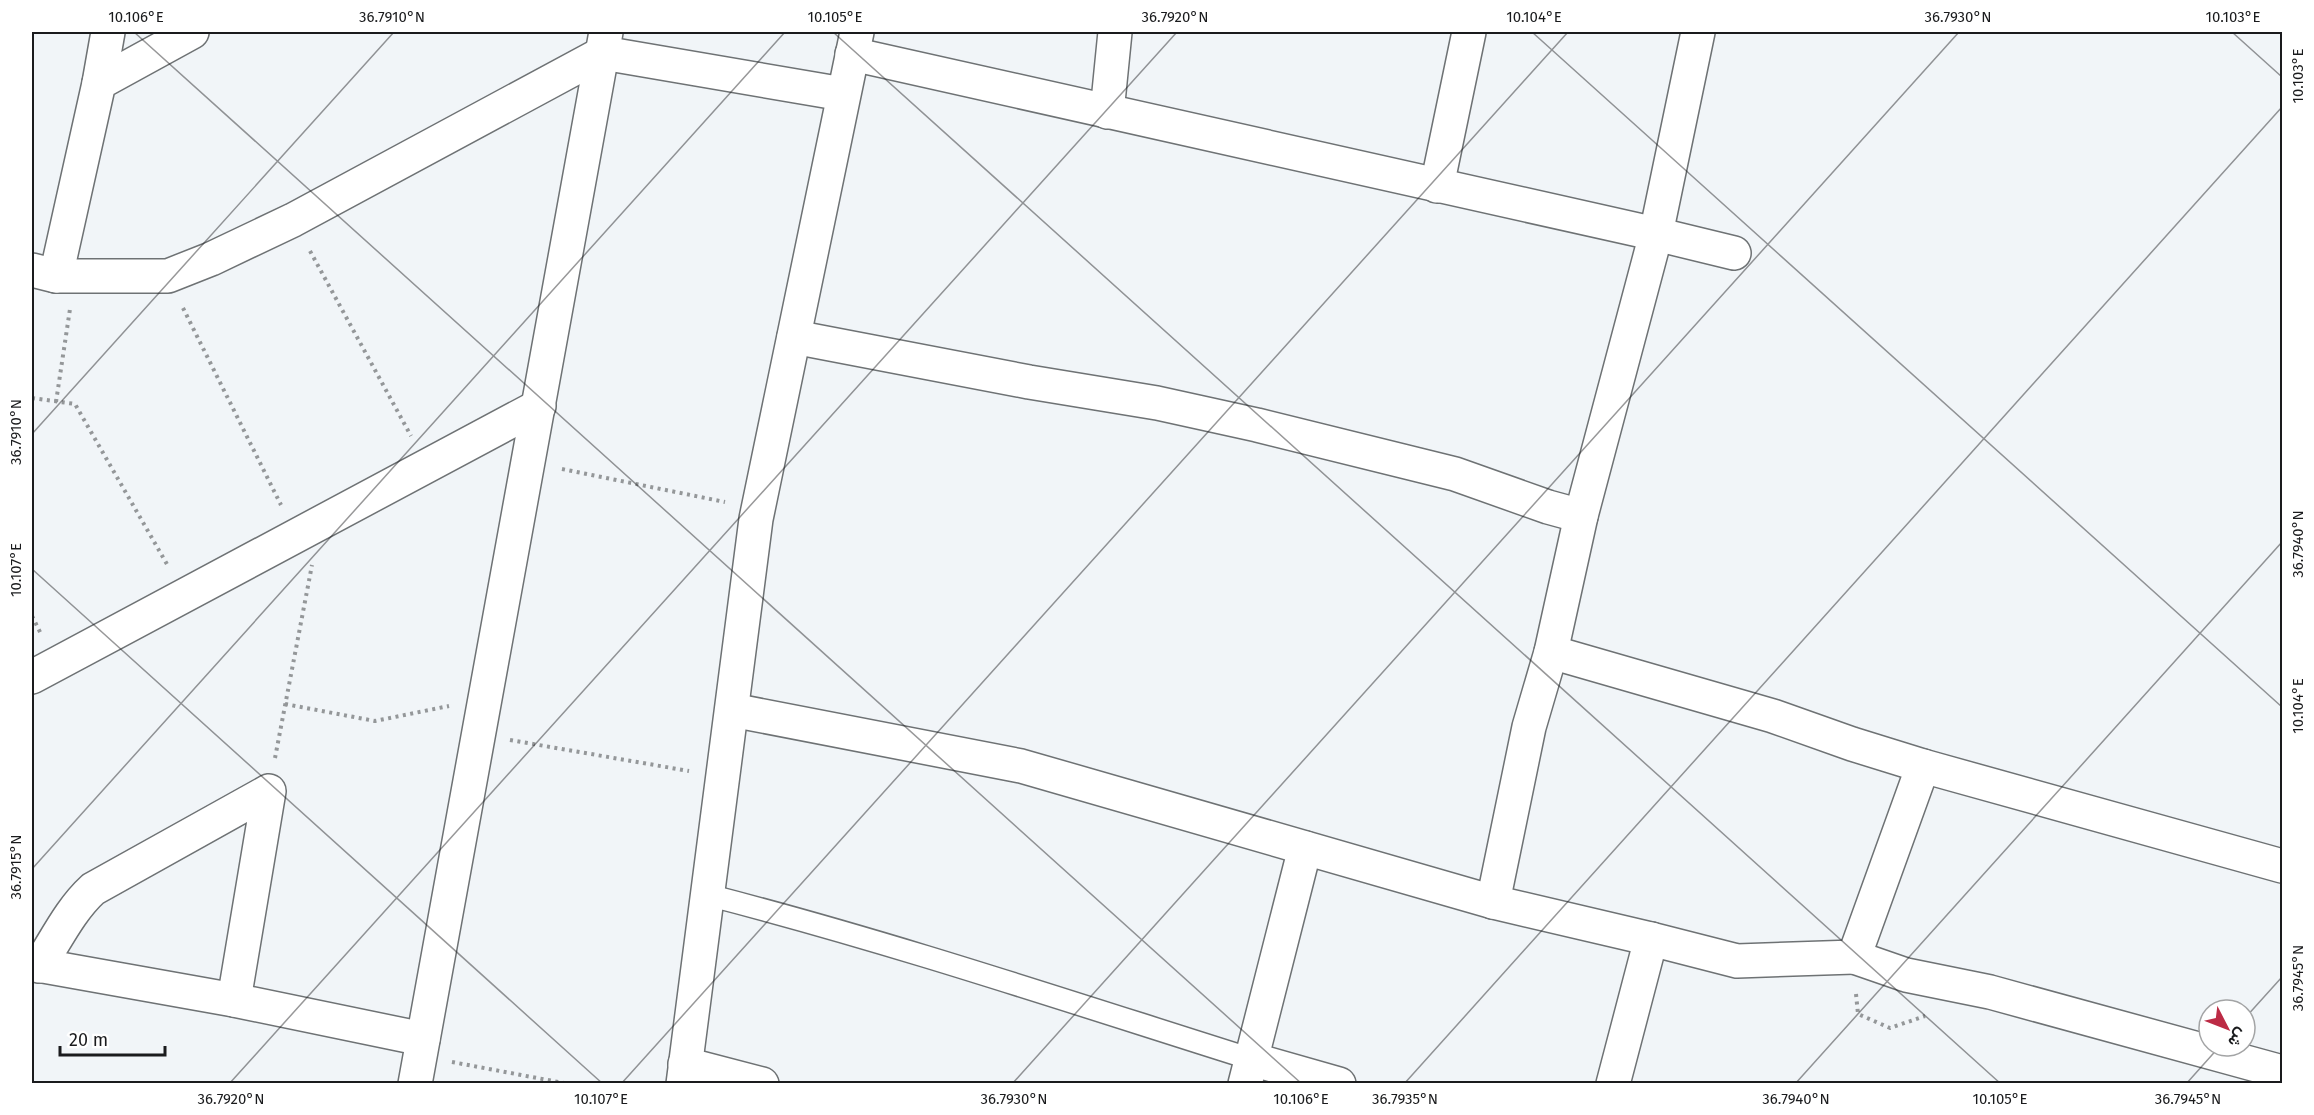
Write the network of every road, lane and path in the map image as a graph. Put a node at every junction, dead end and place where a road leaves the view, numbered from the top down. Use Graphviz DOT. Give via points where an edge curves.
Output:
graph roads {
  1 [pos="108,32"];
  2 [pos="192,32"];
  3 [pos="1115,32"];
  4 [pos="1469,32"];
  5 [pos="1698,32"];
  6 [pos="605,42"];
  7 [pos="854,43"];
  8 [pos="99,83"];
  9 [pos="843,94"];
  10 [pos="1107,112"];
  11 [pos="1437,186"];
  12 [pos="293,220"];
  13 [pos="1656,234"];
  14 [pos="1734,253"];
  15 [pos="54,274"];
  16 [pos="168,276"];
  17 [pos="794,337"];
  18 [pos="32,398"];
  19 [pos="56,402"];
  20 [pos="539,406"];
  21 [pos="528,462"];
  22 [pos="427,466"];
  23 [pos="758,508"];
  24 [pos="1581,516"];
  25 [pos="308,529"];
  26 [pos="184,595"];
  27 [pos="1551,652"];
  28 [pos="32,677"];
  29 [pos="485,699"];
  30 [pos="285,704"];
  31 [pos="732,710"];
  32 [pos="478,735"];
  33 [pos="1923,766"];
  34 [pos="722,777"];
  35 [pos="269,791"];
  36 [pos="1305,848"];
  37 [pos="2283,866"];
  38 [pos="708,895"];
  39 [pos="1493,902"];
  40 [pos="1651,939"];
  41 [pos="1854,957"];
  42 [pos="35,965"];
  43 [pos="234,1000"];
  44 [pos="419,1060"];
  45 [pos="1248,1071"];
  46 [pos="2283,1072"];
  47 [pos="684,1074"];
  48 [pos="569,1083"];
  49 [pos="762,1083"];
  50 [pos="1339,1083"];
  51 [pos="1613,1083"];
  1 -- 8 [label="street"];
  2 -- 8 [label="street"];
  3 -- 10 [label="street"];
  4 -- 11 [label="street"];
  5 -- 13 [label="street"];
  6 -- 9 [label="street"];
  6 -- 12 [label="street"];
  6 -- 20 [label="street"];
  7 -- 9 [label="street"];
  7 -- 10 [label="street"];
  8 -- 15 [label="street"];
  9 -- 17 [label="street"];
  10 -- 11 [label="street"];
  11 -- 13 [label="street"];
  12 -- 16 [label="street"];
  12 -- 22 [label="path"];
  13 -- 14 [label="street"];
  13 -- 24 [label="street"];
  15 -- 16 [label="street"];
  15 -- 19 [label="path"];
  16 -- 25 [label="path"];
  17 -- 23 [label="street"];
  17 -- 24 [label="street" via="1257,425 1455,474"];
  18 -- 19 [label="path"];
  19 -- 26 [label="path" via="75,404"];
  20 -- 21 [label="street"];
  20 -- 22 [label="street"];
  21 -- 23 [label="path"];
  21 -- 29 [label="street"];
  22 -- 25 [label="street"];
  23 -- 31 [label="street"];
  24 -- 27 [label="street"];
  25 -- 26 [label="street"];
  25 -- 30 [label="path"];
  26 -- 28 [label="street"];
  27 -- 33 [label="street" via="1773,716"];
  27 -- 39 [label="street" via="1529,727"];
  29 -- 30 [label="path" via="375,720"];
  29 -- 32 [label="street"];
  30 -- 35 [label="path"];
  31 -- 34 [label="street"];
  31 -- 36 [label="street" via="1021,766"];
  32 -- 34 [label="path"];
  32 -- 44 [label="street"];
  33 -- 37 [label="street"];
  33 -- 41 [label="street"];
  34 -- 38 [label="street"];
  35 -- 42 [label="street" via="93,889 81,899"];
  35 -- 43 [label="street"];
  36 -- 39 [label="street"];
  36 -- 45 [label="street"];
  38 -- 45 [label="lane" via="856,935"];
  38 -- 47 [label="street"];
  39 -- 40 [label="street"];
  40 -- 41 [label="street" via="1737,962"];
  40 -- 51 [label="street"];
  41 -- 46 [label="street" via="1906,975 1990,992"];
  42 -- 43 [label="street"];
  43 -- 44 [label="street"];
  44 -- 48 [label="path"];
  45 -- 50 [label="street"];
  47 -- 49 [label="street"];
}
